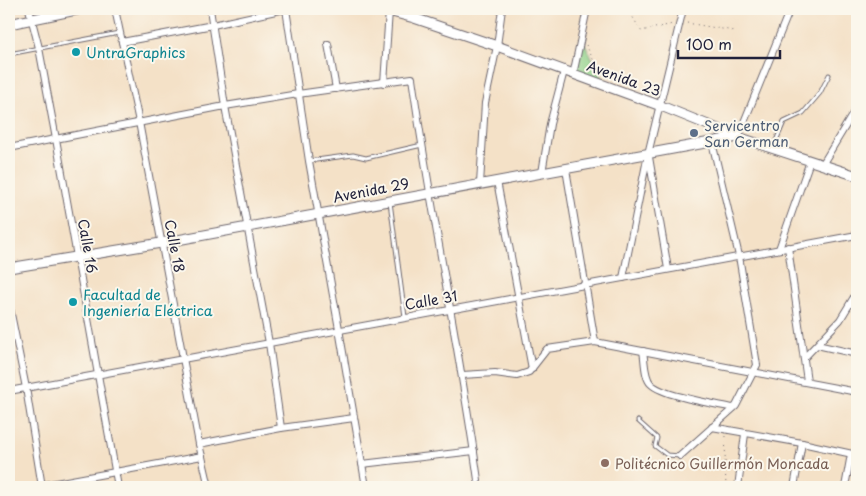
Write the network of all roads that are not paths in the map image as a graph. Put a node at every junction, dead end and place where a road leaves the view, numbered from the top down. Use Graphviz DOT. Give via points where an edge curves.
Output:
graph roads {
  1 [pos="29,9"];
  2 [pos="81,9"];
  3 [pos="115,9"];
  4 [pos="210,9"];
  5 [pos="286,9"];
  6 [pos="502,9"];
  7 [pos="587,9"];
  8 [pos="683,9"];
  9 [pos="790,9"];
  10 [pos="385,10"];
  11 [pos="414,13"];
  12 [pos="33,18"];
  13 [pos="9,24"];
  14 [pos="213,25"];
  15 [pos="120,32"];
  16 [pos="857,39"];
  17 [pos="122,42"];
  18 [pos="328,44"];
  19 [pos="854,44"];
  20 [pos="497,46"];
  21 [pos="39,48"];
  22 [pos="9,54"];
  23 [pos="568,73"];
  24 [pos="829,75"];
  25 [pos="384,83"];
  26 [pos="336,89"];
  27 [pos="298,94"];
  28 [pos="225,106"];
  29 [pos="661,106"];
  30 [pos="857,107"];
  31 [pos="139,122"];
  32 [pos="738,137"];
  33 [pos="56,139"];
  34 [pos="712,142"];
  35 [pos="422,145"];
  36 [pos="9,148"];
  37 [pos="773,149"];
  38 [pos="648,154"];
  39 [pos="309,161"];
  40 [pos="810,161"];
  41 [pos="822,165"];
  42 [pos="566,169"];
  43 [pos="542,173"];
  44 [pos="857,176"];
  45 [pos="497,181"];
  46 [pos="480,184"];
  47 [pos="431,193"];
  48 [pos="389,201"];
  49 [pos="318,214"];
  50 [pos="248,227"];
  51 [pos="857,235"];
  52 [pos="161,243"];
  53 [pos="788,247"];
  54 [pos="780,249"];
  55 [pos="739,256"];
  56 [pos="77,257"];
  57 [pos="9,268"];
  58 [pos="668,269"];
  59 [pos="623,278"];
  60 [pos="585,285"];
  61 [pos="857,292"];
  62 [pos="518,297"];
  63 [pos="9,304"];
  64 [pos="451,309"];
  65 [pos="405,318"];
  66 [pos="340,329"];
  67 [pos="594,342"];
  68 [pos="269,343"];
  69 [pos="817,345"];
  70 [pos="643,351"];
  71 [pos="857,354"];
  72 [pos="184,358"];
  73 [pos="804,358"];
  74 [pos="532,369"];
  75 [pos="754,371"];
  76 [pos="98,374"];
  77 [pos="462,375"];
  78 [pos="807,381"];
  79 [pos="26,388"];
  80 [pos="9,391"];
  81 [pos="857,392"];
  82 [pos="733,408"];
  83 [pos="354,418"];
  84 [pos="638,421"];
  85 [pos="712,427"];
  86 [pos="281,428"];
  87 [pos="745,434"];
  88 [pos="802,443"];
  89 [pos="199,444"];
  90 [pos="474,451"];
  91 [pos="854,455"];
  92 [pos="202,456"];
  93 [pos="680,456"];
  94 [pos="362,464"];
  95 [pos="116,473"];
  96 [pos="478,480"];
  97 [pos="34,487"];
  98 [pos="42,487"];
  99 [pos="118,487"];
  100 [pos="209,487"];
  101 [pos="366,487"];
  102 [pos="738,487"];
  103 [pos="794,487"];
  104 [pos="845,487"];
  1 -- 12 [label="street, Calle 16"];
  2 -- 12 [label="street"];
  3 -- 15 [label="street, Calle 18"];
  4 -- 14 [label="street"];
  5 -- 14 [label="street"];
  5 -- 27 [label="street"];
  6 -- 20 [label="street"];
  7 -- 23 [label="street"];
  8 -- 29 [label="street"];
  9 -- 32 [label="street"];
  10 -- 11 [label="street, Avenida 23"];
  10 -- 25 [label="street"];
  11 -- 20 [label="street, Avenida 23"];
  12 -- 13 [label="street"];
  12 -- 21 [label="street, Calle 16"];
  14 -- 17 [label="street"];
  14 -- 28 [label="street"];
  15 -- 17 [label="street, Calle 18"];
  15 -- 21 [label="lane"];
  16 -- 19 [label="lane"];
  17 -- 31 [label="street, Calle 18"];
  18 -- 26 [label="street"];
  20 -- 23 [label="street, Avenida 23"];
  20 -- 46 [label="street" via="485,103"];
  21 -- 22 [label="lane"];
  21 -- 33 [label="street, Calle 16"];
  23 -- 29 [label="street, Avenida 23"];
  23 -- 43 [label="street" via="550,124"];
  24 -- 37 [label="lane" via="820,93 803,113 784,122"];
  25 -- 26 [label="street"];
  25 -- 35 [label="street" via="412,78"];
  26 -- 27 [label="street"];
  27 -- 28 [label="street"];
  27 -- 39 [label="street"];
  28 -- 31 [label="street"];
  28 -- 50 [label="street"];
  29 -- 32 [label="street, Avenida 23"];
  29 -- 38 [label="street"];
  30 -- 41 [label="street"];
  31 -- 33 [label="street"];
  31 -- 52 [label="street, Calle 18"];
  32 -- 34 [label="street, Avenida 29"];
  32 -- 37 [label="street, Avenida 23"];
  33 -- 36 [label="street"];
  33 -- 56 [label="street, Calle 16"];
  34 -- 38 [label="street, Avenida 29"];
  34 -- 55 [label="street"];
  35 -- 39 [label="lane" via="366,158 353,155"];
  35 -- 47 [label="street"];
  37 -- 40 [label="street, Avenida 23"];
  38 -- 42 [label="street, Avenida 29"];
  38 -- 58 [label="street"];
  38 -- 59 [label="street"];
  39 -- 49 [label="street"];
  40 -- 41 [label="street, Avenida 23"];
  40 -- 54 [label="street"];
  41 -- 44 [label="street, Avenida 23"];
  42 -- 43 [label="street, Avenida 29"];
  42 -- 60 [label="street"];
  43 -- 45 [label="street, Avenida 29"];
  45 -- 46 [label="street, Avenida 29"];
  45 -- 62 [label="street"];
  46 -- 47 [label="street, Avenida 29"];
  47 -- 48 [label="street, Avenida 29"];
  47 -- 64 [label="street"];
  48 -- 49 [label="street, Avenida 29"];
  48 -- 65 [label="lane"];
  49 -- 50 [label="street, Avenida 29"];
  49 -- 66 [label="street"];
  50 -- 52 [label="street, Avenida 29"];
  50 -- 68 [label="street"];
  51 -- 53 [label="street, Calle 31"];
  52 -- 56 [label="street, Avenida 29"];
  52 -- 72 [label="street, Calle 18"];
  53 -- 54 [label="street, Calle 31"];
  53 -- 73 [label="street"];
  54 -- 55 [label="street, Calle 31"];
  55 -- 58 [label="street, Calle 31"];
  55 -- 75 [label="street" via="757,366"];
  56 -- 57 [label="street, Avenida 29"];
  56 -- 76 [label="street, Calle 16"];
  58 -- 59 [label="street, Calle 31"];
  59 -- 60 [label="street, Calle 31"];
  60 -- 62 [label="street, Calle 31"];
  60 -- 67 [label="street"];
  61 -- 69 [label="street" via="840,320"];
  62 -- 64 [label="street, Calle 31"];
  62 -- 74 [label="street"];
  63 -- 79 [label="street"];
  64 -- 65 [label="street, Calle 31"];
  64 -- 77 [label="street"];
  65 -- 66 [label="street, Calle 31"];
  66 -- 68 [label="street, Calle 31"];
  66 -- 83 [label="street"];
  67 -- 70 [label="street"];
  67 -- 74 [label="street" via="547,349"];
  68 -- 72 [label="street, Calle 31"];
  68 -- 86 [label="street"];
  69 -- 71 [label="street"];
  69 -- 73 [label="street"];
  70 -- 75 [label="street"];
  70 -- 82 [label="street" via="651,384 684,397"];
  72 -- 76 [label="street, Calle 31"];
  72 -- 89 [label="street, Calle 18"];
  73 -- 78 [label="street"];
  74 -- 77 [label="street" via="517,376 495,373"];
  75 -- 78 [label="street"];
  75 -- 82 [label="street"];
  76 -- 79 [label="street, Calle 31"];
  76 -- 95 [label="street, Calle 16"];
  77 -- 90 [label="street"];
  78 -- 81 [label="street"];
  79 -- 80 [label="street, Calle 31"];
  79 -- 98 [label="street"];
  82 -- 85 [label="street"];
  83 -- 86 [label="street"];
  83 -- 94 [label="street"];
  84 -- 93 [label="lane" via="656,438 655,446 667,455"];
  85 -- 87 [label="street"];
  85 -- 93 [label="street"];
  86 -- 89 [label="street"];
  87 -- 88 [label="street"];
  87 -- 102 [label="street"];
  88 -- 91 [label="street"];
  88 -- 103 [label="street"];
  89 -- 92 [label="street, Calle 18"];
  90 -- 94 [label="street"];
  90 -- 96 [label="street"];
  91 -- 104 [label="street"];
  92 -- 95 [label="street"];
  92 -- 100 [label="street, Calle 18"];
  94 -- 101 [label="street"];
  95 -- 98 [label="street"];
  95 -- 99 [label="street, Calle 16"];
  97 -- 98 [label="street"];
}
